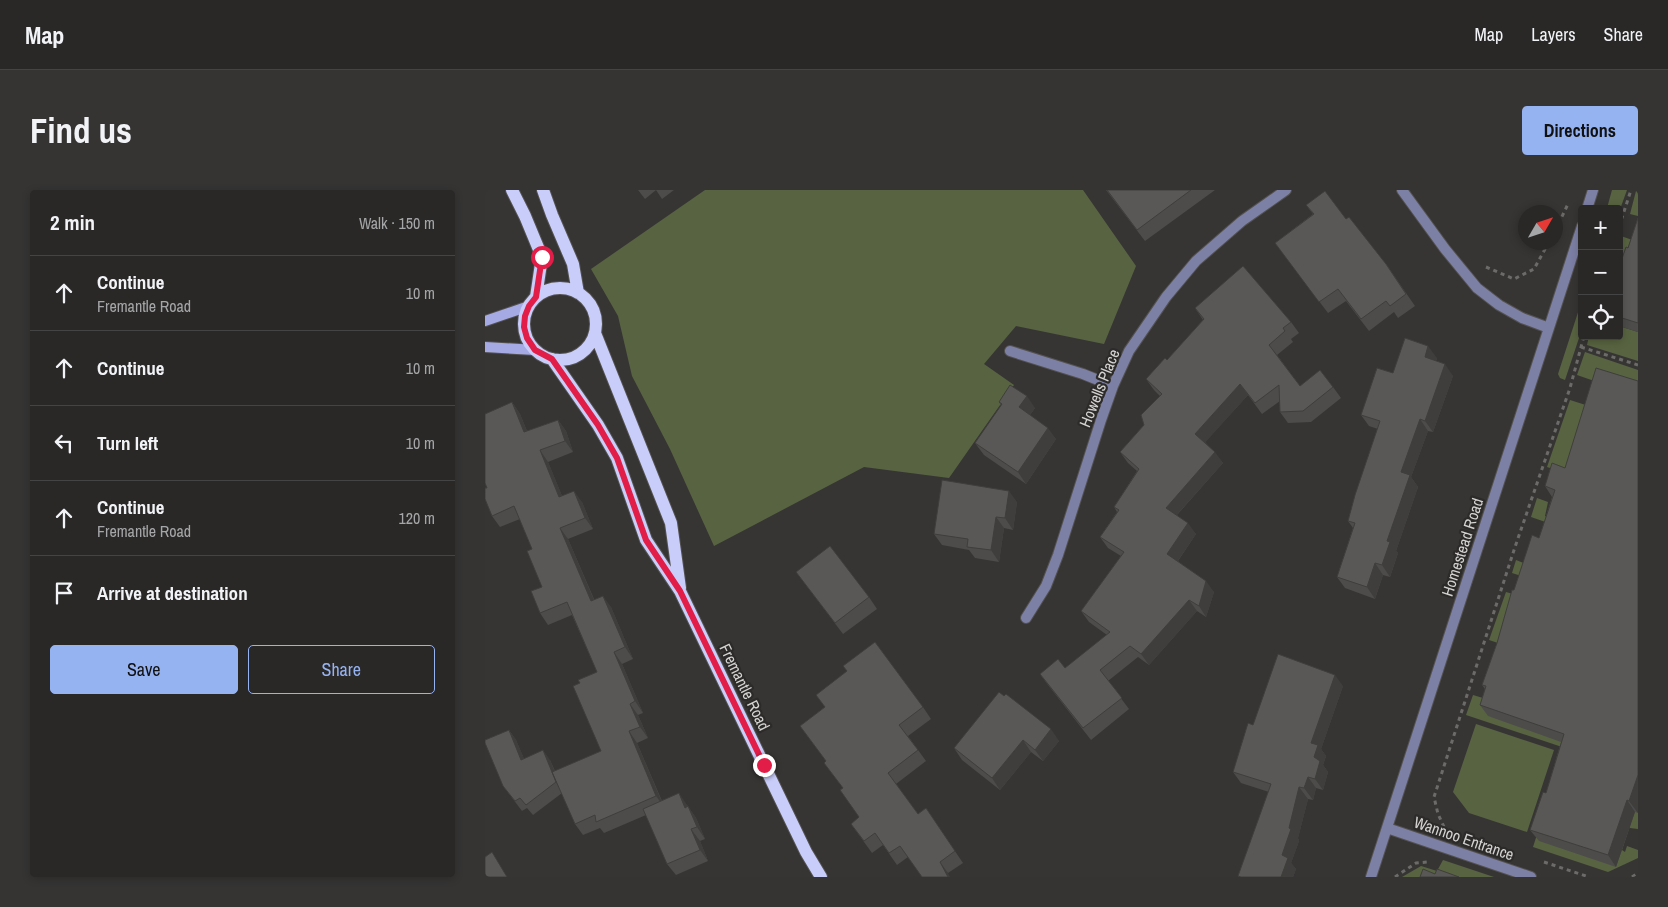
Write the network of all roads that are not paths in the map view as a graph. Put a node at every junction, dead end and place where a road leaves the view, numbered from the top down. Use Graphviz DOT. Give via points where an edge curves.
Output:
graph roads {
  1 [pos="512,190"];
  2 [pos="543,190"];
  3 [pos="1286,190"];
  4 [pos="1402,190"];
  5 [pos="1593,190"];
  6 [pos="1588,205"];
  7 [pos="1578,238"];
  8 [pos="579,293"];
  9 [pos="533,301"];
  10 [pos="485,321"];
  11 [pos="1549,328"];
  12 [pos="595,333"];
  13 [pos="485,347"];
  14 [pos="535,350"];
  15 [pos="1010,351"];
  16 [pos="552,359"];
  17 [pos="1113,386"];
  18 [pos="680,591"];
  19 [pos="1026,618"];
  20 [pos="1387,828"];
  21 [pos="821,877"];
  22 [pos="1371,877"];
  23 [pos="1531,877"];
  1 -- 9 [label="main road" via="542,257"];
  2 -- 8 [label="main road" via="573,264"];
  3 -- 17 [label="street, Howells Place" via="1242,221 1196,261 1166,297 1129,351"];
  4 -- 11 [label="street" via="1477,288 1522,318"];
  5 -- 6 [label="street"];
  7 -- 11 [label="street, Homestead Road"];
  8 -- 9 [label="main road" via="556,288"];
  8 -- 12 [label="main road" via="593,310"];
  9 -- 10 [label="main road"];
  9 -- 14 [label="main road" via="525,316 524,327"];
  11 -- 20 [label="street, Homestead Road"];
  12 -- 16 [label="main road" via="584,352 569,360"];
  12 -- 18 [label="main road, Fremantle Road" via="671,523"];
  13 -- 14 [label="main road"];
  14 -- 16 [label="main road"];
  15 -- 17 [label="street"];
  16 -- 18 [label="main road, Fremantle Road" via="617,458 646,540"];
  17 -- 19 [label="street, Howells Place" via="1058,555 1046,586"];
  18 -- 21 [label="main road, Fremantle Road"];
  20 -- 22 [label="street, Homestead Road"];
  20 -- 23 [label="street, Wannoo Entrance"];
}
